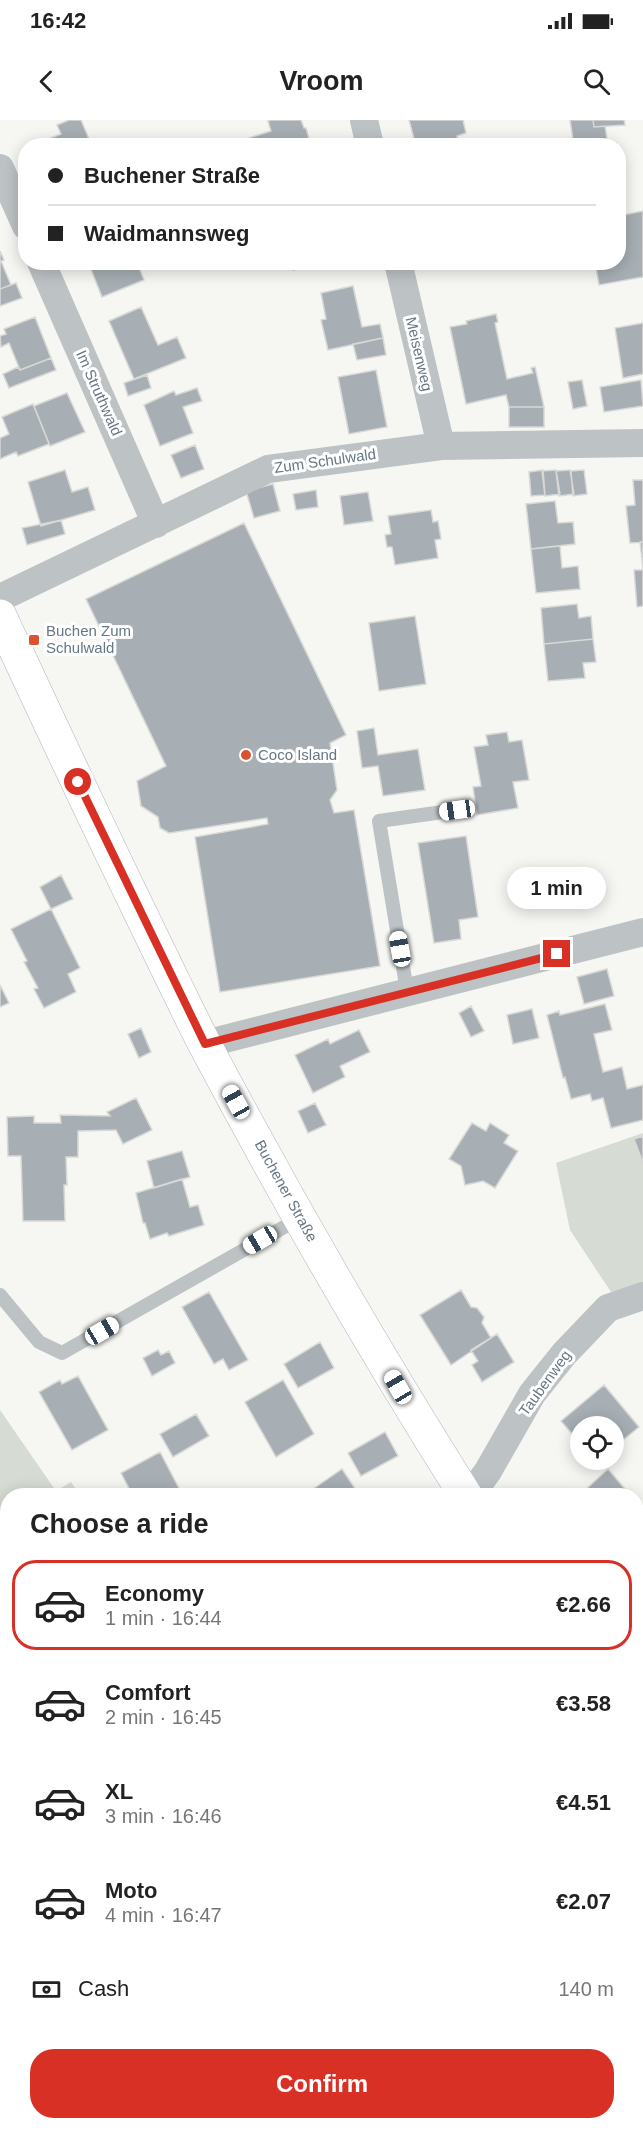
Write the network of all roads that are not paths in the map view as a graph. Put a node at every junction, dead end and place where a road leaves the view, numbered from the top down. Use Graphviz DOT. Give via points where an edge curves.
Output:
graph roads {
  1 [pos="364,120"];
  2 [pos="368,138"];
  3 [pos="0,168"];
  4 [pos="18,208"];
  5 [pos="45,270"];
  6 [pos="400,270"];
  7 [pos="643,442"];
  8 [pos="441,446"];
  9 [pos="156,524"];
  10 [pos="0,598"];
  11 [pos="0,616"];
  12 [pos="457,810"];
  13 [pos="643,932"];
  14 [pos="408,991"];
  15 [pos="205,1044"];
  16 [pos="300,1218"];
  17 [pos="0,1295"];
  18 [pos="643,1296"];
  19 [pos="461,1488"];
  20 [pos="476,1488"];
  1 -- 2 [label="street"];
  3 -- 4 [label="street"];
  5 -- 9 [label="street, Im Struthwald"];
  6 -- 8 [label="street, Meisenweg"];
  7 -- 8 [label="street, Zum Schulwald"];
  8 -- 9 [label="street, Zum Schulwald" via="268,469"];
  9 -- 10 [label="street, Zum Schulwald"];
  11 -- 15 [label="street, Buchener Straße"];
  12 -- 14 [label="lane" via="379,821"];
  13 -- 14 [label="street"];
  14 -- 15 [label="street"];
  15 -- 16 [label="street, Buchener Straße"];
  16 -- 17 [label="lane" via="62,1353 39,1342"];
  16 -- 19 [label="street, Buchener Straße"];
  18 -- 20 [label="street, Taubenweg" via="608,1308 564,1354 532,1394"];
}
